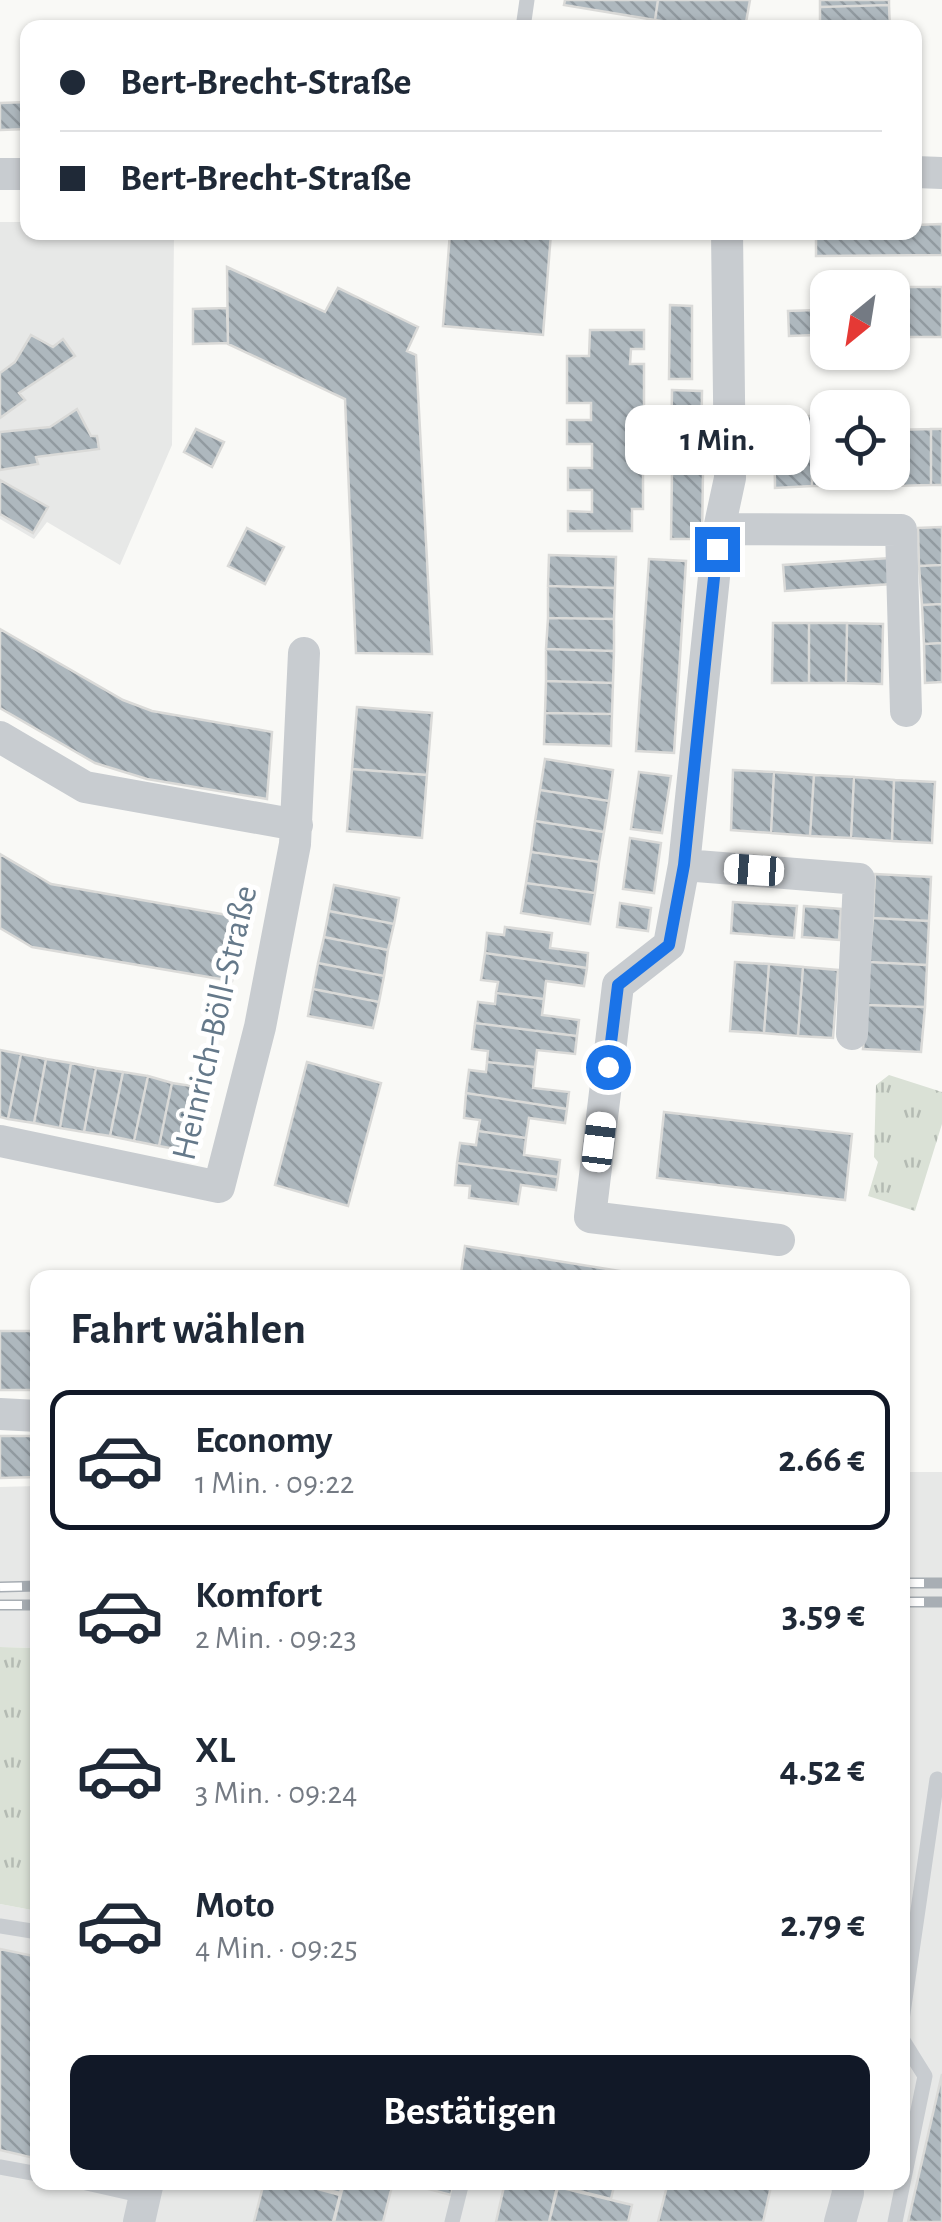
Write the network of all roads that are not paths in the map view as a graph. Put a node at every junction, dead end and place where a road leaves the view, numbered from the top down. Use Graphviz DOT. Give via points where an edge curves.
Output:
graph roads {
  1 [pos="728,240"];
  2 [pos="719,529"];
  3 [pos="304,653"];
  4 [pos="906,711"];
  5 [pos="0,736"];
  6 [pos="296,825"];
  7 [pos="684,865"];
  8 [pos="852,1034"];
  9 [pos="0,1142"];
  10 [pos="779,1240"];
  11 [pos="0,1414"];
  12 [pos="30,1416"];
  13 [pos="936,1779"];
  14 [pos="0,1926"];
  15 [pos="30,1931"];
  16 [pos="910,1963"];
  17 [pos="910,2052"];
  18 [pos="910,2149"];
  19 [pos="0,2167"];
  20 [pos="30,2173"];
  21 [pos="110,2190"];
  22 [pos="460,2190"];
  23 [pos="847,2190"];
  24 [pos="902,2190"];
  25 [pos="144,2200"];
  26 [pos="452,2222"];
  27 [pos="840,2222"];
  28 [pos="895,2222"];
  1 -- 2 [label="street" via="730,478"];
  2 -- 4 [label="street" via="901,530"];
  2 -- 7 [label="street"];
  3 -- 6 [label="street, Heinrich-Böll-Straße"];
  5 -- 6 [label="street" via="85,787"];
  6 -- 9 [label="street, Heinrich-Böll-Straße" via="281,930 220,1187"];
  7 -- 8 [label="street" via="859,879"];
  7 -- 10 [label="street" via="669,945 618,985 590,1217"];
  11 -- 12 [label="street"];
  13 -- 16 [label="lane"];
  14 -- 15 [label="lane"];
  17 -- 18 [label="lane" via="925,2076"];
  19 -- 20 [label="lane"];
  21 -- 25 [label="lane"];
  22 -- 26 [label="lane"];
  23 -- 27 [label="street"];
  24 -- 28 [label="lane"];
}
